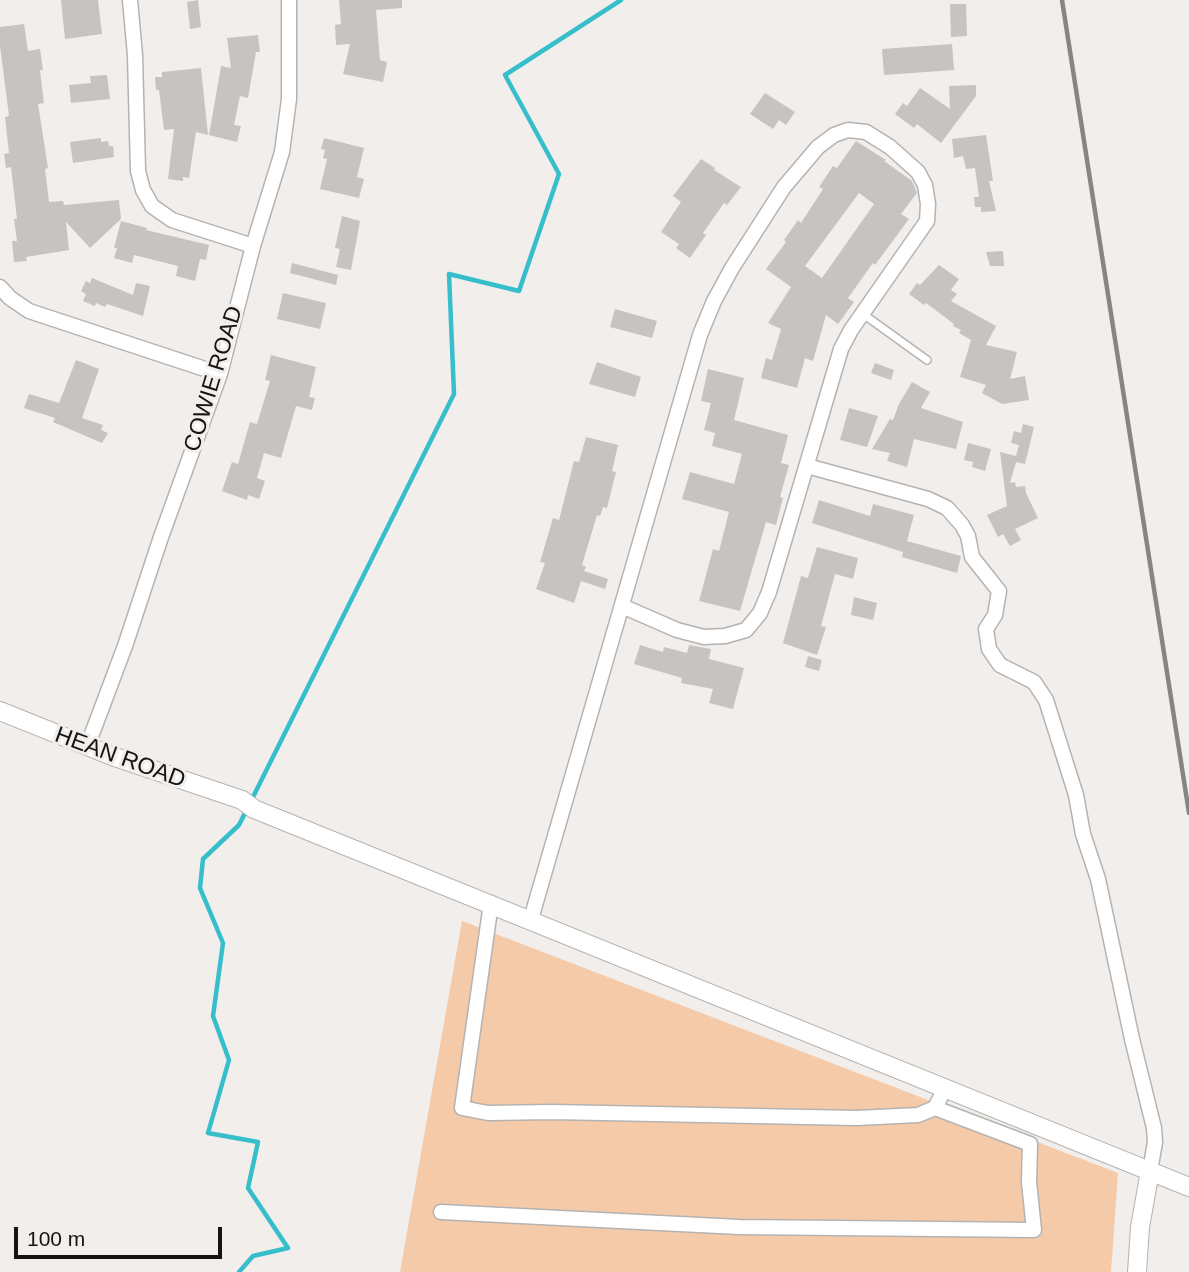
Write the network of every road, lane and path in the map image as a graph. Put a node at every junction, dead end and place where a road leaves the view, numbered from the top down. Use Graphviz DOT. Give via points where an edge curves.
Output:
graph roads {
  1 [pos="130,0"];
  2 [pos="289,0"];
  3 [pos="253,246"];
  4 [pos="0,287"];
  5 [pos="863,314"];
  6 [pos="927,360"];
  7 [pos="220,374"];
  8 [pos="807,466"];
  9 [pos="622,606"];
  10 [pos="0,711"];
  11 [pos="87,747"];
  12 [pos="491,903"];
  13 [pos="531,919"];
  14 [pos="945,1088"];
  15 [pos="935,1108"];
  16 [pos="1150,1171"];
  17 [pos="1189,1187"];
  18 [pos="441,1212"];
  19 [pos="1138,1272"];
  1 -- 3 [label="street" via="138,171 143,190 152,206 172,220"];
  2 -- 3 [label="street, COWIE ROAD" via="289,99 282,152"];
  3 -- 7 [label="street, COWIE ROAD"];
  4 -- 7 [label="street" via="29,311"];
  5 -- 6 [label="lane"];
  5 -- 8 [label="street" via="841,349"];
  5 -- 9 [label="street" via="927,221 929,204 925,184 912,166 866,132 848,130 817,147 784,187 714,301"];
  7 -- 11 [label="street, COWIE ROAD"];
  8 -- 9 [label="street" via="769,592 746,630 704,637"];
  8 -- 16 [label="street" via="947,508 968,536 972,557 999,591 986,629 989,649 1000,665 1034,682 1045,700 1076,795 1154,1128"];
  9 -- 13 [label="street"];
  10 -- 11 [label="street, HEAN ROAD"];
  11 -- 12 [label="street, HEAN ROAD" via="248,804"];
  12 -- 13 [label="street, HEAN ROAD"];
  12 -- 15 [label="street" via="462,1108 488,1113 820,1118 918,1115"];
  13 -- 14 [label="street, HEAN ROAD"];
  14 -- 15 [label="street"];
  14 -- 16 [label="street, HEAN ROAD"];
  15 -- 18 [label="street" via="1030,1144 1034,1230 739,1227"];
  16 -- 17 [label="street, HEAN ROAD"];
  16 -- 19 [label="street"];
}
